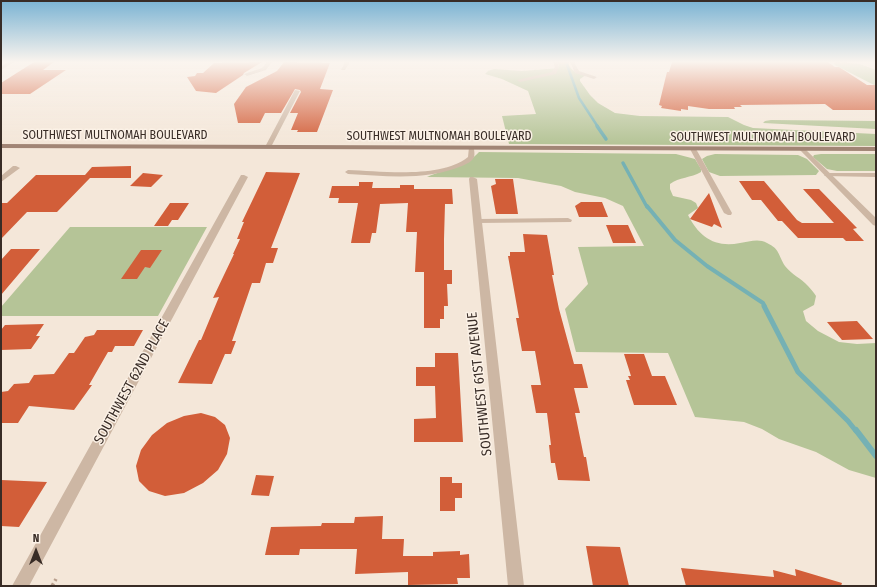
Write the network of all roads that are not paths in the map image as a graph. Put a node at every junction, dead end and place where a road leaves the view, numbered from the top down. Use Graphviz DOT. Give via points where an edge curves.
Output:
graph roads {
  1 [pos="298,91"];
  2 [pos="1,146"];
  3 [pos="268,147"];
  4 [pos="471,148"];
  5 [pos="693,149"];
  6 [pos="802,149"];
  7 [pos="876,150"];
  8 [pos="16,168"];
  9 [pos="348,172"];
  10 [pos="828,175"];
  11 [pos="876,175"];
  12 [pos="244,177"];
  13 [pos="473,179"];
  14 [pos="1,180"];
  15 [pos="728,213"];
  16 [pos="568,220"];
  17 [pos="478,221"];
  18 [pos="876,223"];
  19 [pos="20,586"];
  20 [pos="516,586"];
  1 -- 3 [label="lane"];
  2 -- 3 [label="main road, SOUTHWEST MULTNOMAH BOULEVARD"];
  3 -- 4 [label="main road, SOUTHWEST MULTNOMAH BOULEVARD"];
  4 -- 5 [label="main road, SOUTHWEST MULTNOMAH BOULEVARD"];
  4 -- 9 [label="lane" via="472,155 469,159 434,172"];
  5 -- 6 [label="main road, SOUTHWEST MULTNOMAH BOULEVARD"];
  5 -- 15 [label="lane"];
  6 -- 7 [label="main road, SOUTHWEST MULTNOMAH BOULEVARD"];
  6 -- 10 [label="street"];
  8 -- 14 [label="street"];
  10 -- 11 [label="lane"];
  10 -- 18 [label="street"];
  12 -- 19 [label="street, SOUTHWEST 62ND PLACE"];
  13 -- 17 [label="street, SOUTHWEST 61ST AVENUE"];
  16 -- 17 [label="lane"];
  17 -- 20 [label="street, SOUTHWEST 61ST AVENUE"];
}
